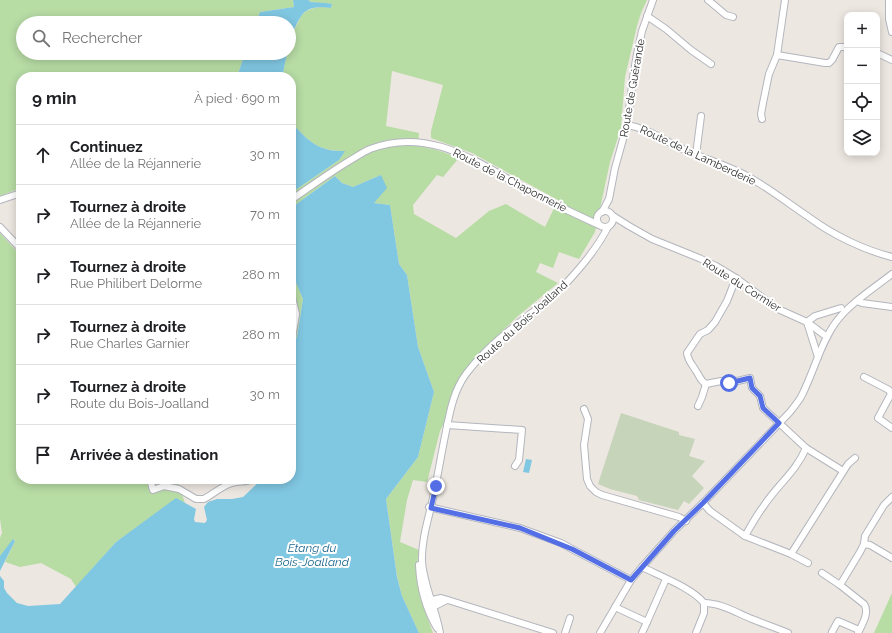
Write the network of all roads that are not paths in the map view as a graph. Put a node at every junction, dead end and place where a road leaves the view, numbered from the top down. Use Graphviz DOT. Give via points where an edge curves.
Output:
graph roads {
  1 [pos="653,0"];
  2 [pos="708,0"];
  3 [pos="785,0"];
  4 [pos="889,0"];
  5 [pos="647,16"];
  6 [pos="733,17"];
  7 [pos="892,32"];
  8 [pos="844,47"];
  9 [pos="880,54"];
  10 [pos="777,55"];
  11 [pos="892,60"];
  12 [pos="711,64"];
  13 [pos="701,116"];
  14 [pos="762,119"];
  15 [pos="628,125"];
  16 [pos="696,155"];
  17 [pos="16,195"];
  18 [pos="296,197"];
  19 [pos="609,199"];
  20 [pos="0,200"];
  21 [pos="600,213"];
  22 [pos="612,215"];
  23 [pos="582,217"];
  24 [pos="599,225"];
  25 [pos="609,226"];
  26 [pos="629,226"];
  27 [pos="0,227"];
  28 [pos="16,243"];
  29 [pos="597,245"];
  30 [pos="892,257"];
  31 [pos="892,274"];
  32 [pos="736,278"];
  33 [pos="857,301"];
  34 [pos="892,307"];
  35 [pos="841,308"];
  36 [pos="807,322"];
  37 [pos="827,336"];
  38 [pos="818,357"];
  39 [pos="864,377"];
  40 [pos="706,384"];
  41 [pos="698,406"];
  42 [pos="584,409"];
  43 [pos="779,423"];
  44 [pos="447,425"];
  45 [pos="892,428"];
  46 [pos="443,448"];
  47 [pos="806,448"];
  48 [pos="855,458"];
  49 [pos="515,466"];
  50 [pos="843,471"];
  51 [pos="151,484"];
  52 [pos="230,484"];
  53 [pos="891,500"];
  54 [pos="703,503"];
  55 [pos="429,508"];
  56 [pos="686,521"];
  57 [pos="746,536"];
  58 [pos="864,544"];
  59 [pos="791,554"];
  60 [pos="892,558"];
  61 [pos="808,563"];
  62 [pos="642,567"];
  63 [pos="822,573"];
  64 [pos="666,579"];
  65 [pos="631,580"];
  66 [pos="840,585"];
  67 [pos="424,589"];
  68 [pos="444,599"];
  69 [pos="429,602"];
  70 [pos="704,603"];
  71 [pos="433,607"];
  72 [pos="615,607"];
  73 [pos="570,618"];
  74 [pos="647,622"];
  75 [pos="859,631"];
  76 [pos="832,632"];
  77 [pos="440,633"];
  78 [pos="554,633"];
  79 [pos="565,633"];
  80 [pos="600,633"];
  81 [pos="642,633"];
  82 [pos="696,633"];
  83 [pos="788,633"];
  1 -- 5 [label="street, Route de Guérande"];
  2 -- 6 [label="street" via="726,15"];
  3 -- 10 [label="street"];
  4 -- 7 [label="street"];
  5 -- 12 [label="street"];
  5 -- 15 [label="street, Route de Guérande" via="635,65"];
  8 -- 10 [label="street" via="839,46 829,63"];
  9 -- 11 [label="street"];
  10 -- 14 [label="street" via="769,74"];
  13 -- 16 [label="street"];
  15 -- 16 [label="street, Route de la Lamberderie" via="645,130"];
  15 -- 19 [label="street, Route de Guérande"];
  16 -- 30 [label="street, Route de la Lamberderie" via="747,176 838,235"];
  17 -- 20 [label="street"];
  18 -- 23 [label="street, Route de la Chaponnerie" via="369,149 400,142 413,142 442,147 467,157"];
  19 -- 21 [label="street, Route de Guérande"];
  19 -- 22 [label="street, Route de Guérande"];
  21 -- 22 [label="street" via="608,211"];
  21 -- 23 [label="street"];
  21 -- 24 [label="street" via="597,220"];
  22 -- 25 [label="street" via="614,221"];
  22 -- 26 [label="street, Route du Cormier"];
  23 -- 24 [label="street, Route de la Chaponnerie"];
  24 -- 25 [label="street" via="605,228"];
  24 -- 29 [label="street, Route du Bois-Joalland"];
  25 -- 26 [label="street"];
  25 -- 29 [label="street, Route du Bois-Joalland"];
  26 -- 32 [label="street, Route du Cormier" via="652,239 716,266"];
  27 -- 28 [label="street"];
  29 -- 44 [label="street, Route du Bois-Joalland" via="557,293 489,349 466,374 456,391"];
  31 -- 33 [label="street"];
  32 -- 36 [label="street, Route du Cormier" via="778,308"];
  32 -- 40 [label="street" via="718,317 708,330 700,334 687,353 701,381"];
  33 -- 34 [label="street"];
  33 -- 37 [label="street" via="836,322"];
  35 -- 36 [label="street" via="815,316"];
  36 -- 37 [label="street, Route du Cormier"];
  36 -- 38 [label="street"];
  37 -- 38 [label="street"];
  38 -- 43 [label="street" via="801,398"];
  39 -- 45 [label="street" via="889,390 891,394 878,418"];
  40 -- 41 [label="street"];
  40 -- 43 [label="street" via="721,381 729,383 750,378 752,388 760,396 763,408"];
  42 -- 56 [label="street" via="588,419 584,445 590,486 602,495"];
  43 -- 47 [label="street"];
  43 -- 54 [label="street"];
  44 -- 46 [label="street, Route du Bois-Joalland"];
  44 -- 49 [label="street" via="522,430 519,460"];
  46 -- 55 [label="street, Route du Bois-Joalland"];
  46 -- 55 [label="street, Route du Bois-Joalland" via="431,490"];
  47 -- 50 [label="street"];
  47 -- 57 [label="street" via="793,471 762,507"];
  48 -- 50 [label="street"];
  50 -- 59 [label="street"];
  51 -- 52 [label="street" via="153,490 164,486 179,489 200,499"];
  53 -- 58 [label="street" via="884,505"];
  54 -- 56 [label="street"];
  54 -- 57 [label="street" via="710,511"];
  55 -- 65 [label="street" via="520,528 572,549"];
  55 -- 67 [label="street, Route du Bois-Joalland" via="424,520 419,561 419,577"];
  56 -- 62 [label="street"];
  57 -- 59 [label="street"];
  58 -- 60 [label="street"];
  58 -- 66 [label="street"];
  59 -- 61 [label="street"];
  62 -- 64 [label="street"];
  62 -- 65 [label="street"];
  63 -- 66 [label="street"];
  64 -- 70 [label="street" via="681,586"];
  64 -- 74 [label="street"];
  65 -- 72 [label="street"];
  66 -- 75 [label="street" via="867,608"];
  67 -- 68 [label="street"];
  67 -- 69 [label="street, Route du Bois-Joalland"];
  68 -- 69 [label="street"];
  68 -- 71 [label="street"];
  68 -- 78 [label="street"];
  69 -- 71 [label="street"];
  69 -- 77 [label="street, Route du Bois-Joalland" via="433,620"];
  70 -- 82 [label="street" via="704,613"];
  70 -- 83 [label="street" via="712,603"];
  71 -- 77 [label="street, Route du Bois-Joalland"];
  72 -- 74 [label="street"];
  72 -- 80 [label="street"];
  73 -- 79 [label="street"];
  74 -- 81 [label="street"];
  75 -- 76 [label="street" via="838,621"];
}
